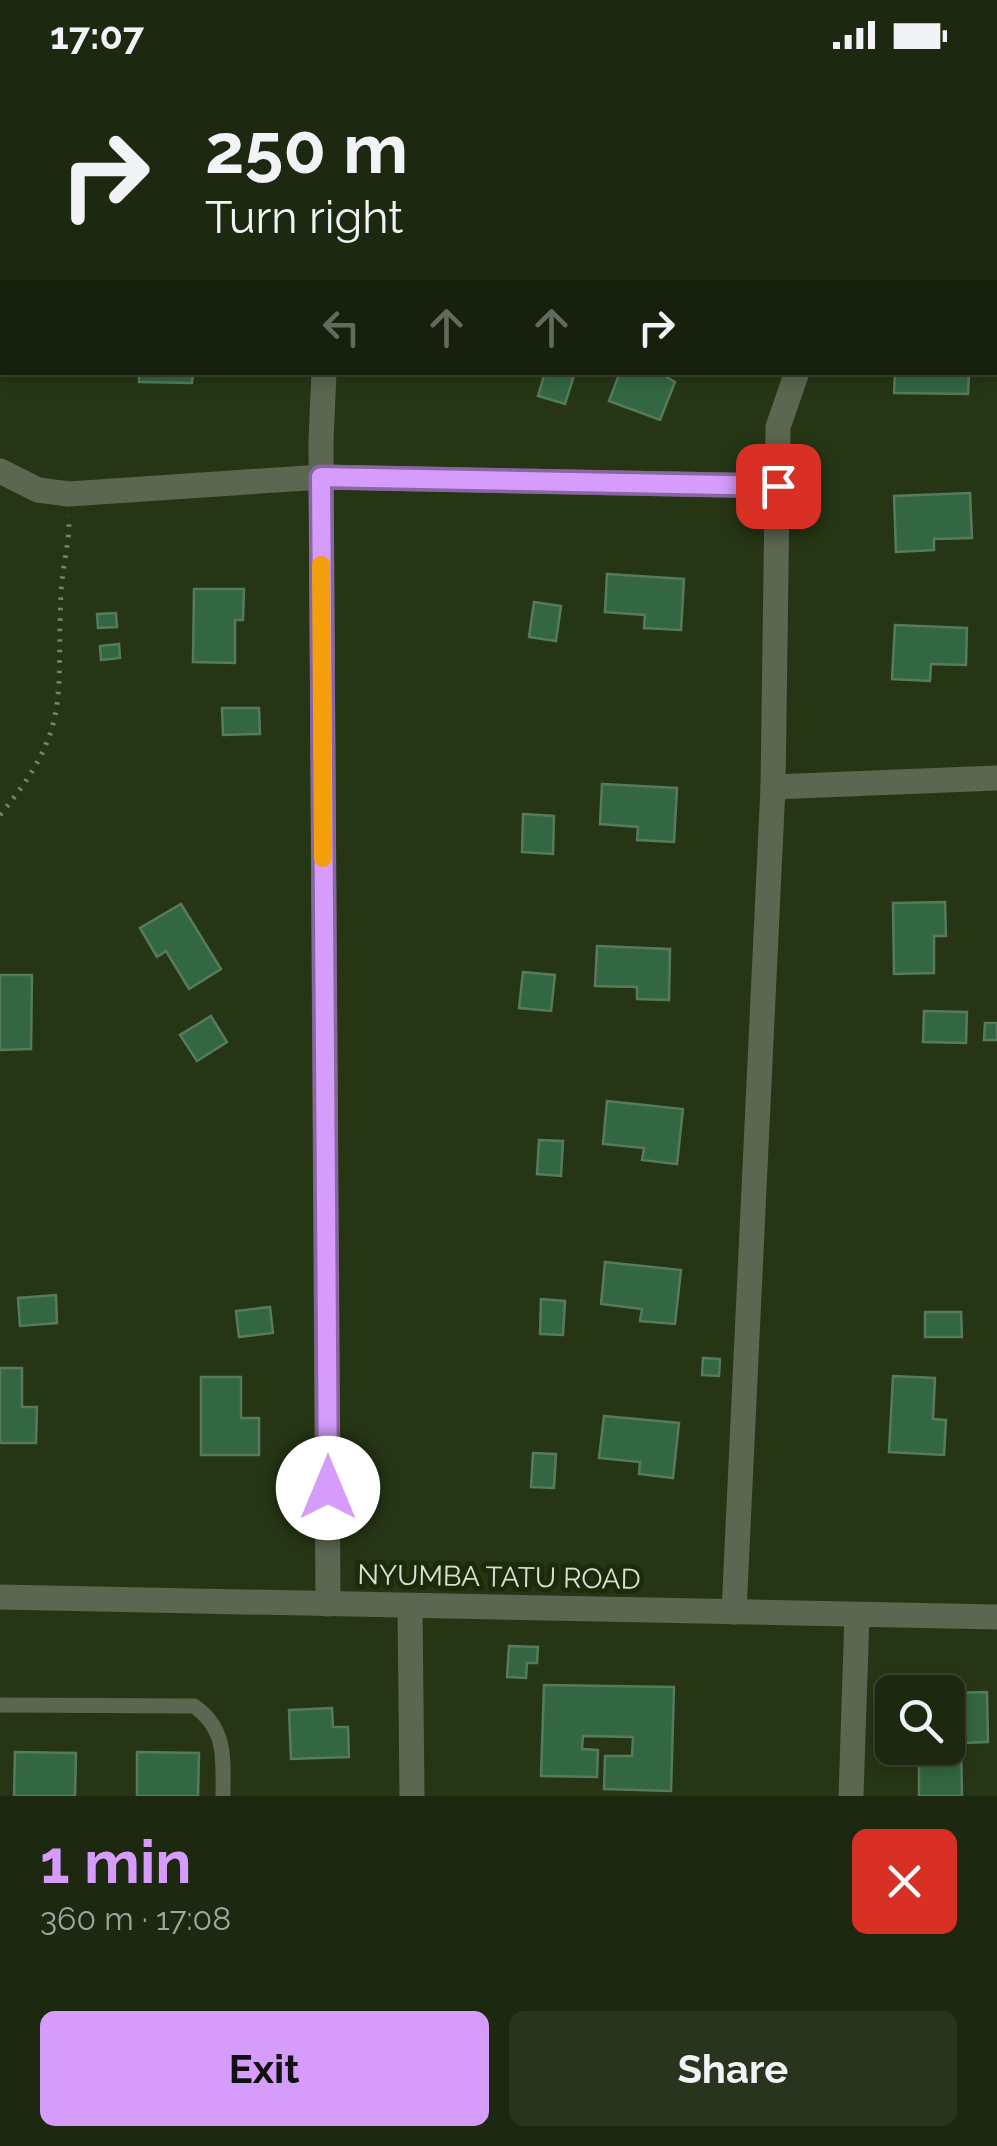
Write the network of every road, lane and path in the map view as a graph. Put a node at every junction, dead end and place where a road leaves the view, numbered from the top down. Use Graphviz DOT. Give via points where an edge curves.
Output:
graph roads {
  1 [pos="324,375"];
  2 [pos="796,375"];
  3 [pos="0,471"];
  4 [pos="321,477"];
  5 [pos="778,486"];
  6 [pos="69,494"];
  7 [pos="997,778"];
  8 [pos="773,787"];
  9 [pos="0,815"];
  10 [pos="0,1598"];
  11 [pos="328,1604"];
  12 [pos="410,1606"];
  13 [pos="734,1612"];
  14 [pos="857,1615"];
  15 [pos="997,1618"];
  16 [pos="0,1705"];
  17 [pos="223,1796"];
  18 [pos="412,1796"];
  19 [pos="851,1796"];
  1 -- 4 [label="street"];
  2 -- 5 [label="street" via="778,426"];
  3 -- 6 [label="street" via="38,490"];
  4 -- 5 [label="street"];
  4 -- 6 [label="street"];
  4 -- 11 [label="street"];
  5 -- 8 [label="street"];
  6 -- 9 [label="path" via="61,694 32,776"];
  7 -- 8 [label="street"];
  8 -- 13 [label="street"];
  10 -- 11 [label="street, NYUMBA TATU ROAD"];
  11 -- 12 [label="street, NYUMBA TATU ROAD"];
  12 -- 13 [label="street, NYUMBA TATU ROAD"];
  12 -- 18 [label="street"];
  13 -- 14 [label="street, NYUMBA TATU ROAD"];
  14 -- 15 [label="street, NYUMBA TATU ROAD"];
  14 -- 19 [label="street"];
  16 -- 17 [label="lane" via="194,1706 210,1717 224,1743"];
}
